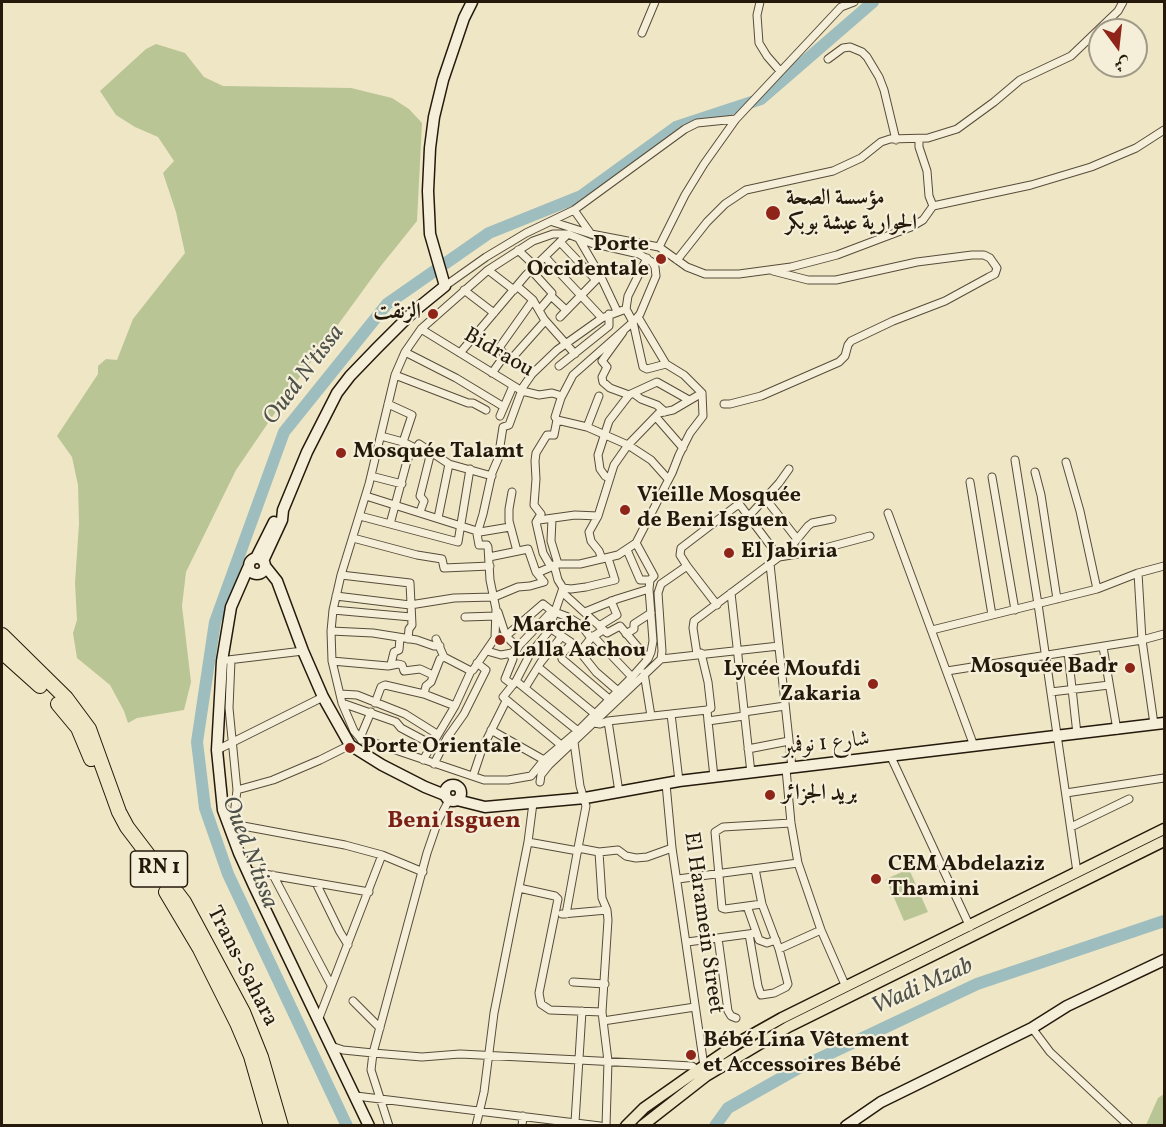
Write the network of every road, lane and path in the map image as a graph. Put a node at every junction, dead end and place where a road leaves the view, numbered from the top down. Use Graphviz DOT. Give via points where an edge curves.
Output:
graph roads {
  1 [pos="472,2"];
  2 [pos="655,2"];
  3 [pos="760,2"];
  4 [pos="854,2"];
  5 [pos="1124,2"];
  6 [pos="839,4"];
  7 [pos="642,33"];
  8 [pos="828,59"];
  9 [pos="780,71"];
  10 [pos="736,119"];
  11 [pos="1164,130"];
  12 [pos="919,139"];
  13 [pos="896,140"];
  14 [pos="933,206"];
  15 [pos="574,210"];
  16 [pos="552,222"];
  17 [pos="568,234"];
  18 [pos="591,234"];
  19 [pos="579,239"];
  20 [pos="560,242"];
  21 [pos="659,247"];
  22 [pos="518,250"];
  23 [pos="545,257"];
  24 [pos="647,258"];
  25 [pos="677,260"];
  26 [pos="533,268"];
  27 [pos="488,270"];
  28 [pos="770,270"];
  29 [pos="445,286"];
  30 [pos="516,288"];
  31 [pos="464,290"];
  32 [pos="580,295"];
  33 [pos="551,296"];
  34 [pos="533,300"];
  35 [pos="540,309"];
  36 [pos="626,309"];
  37 [pos="566,310"];
  38 [pos="617,311"];
  39 [pos="494,313"];
  40 [pos="605,316"];
  41 [pos="560,317"];
  42 [pos="636,320"];
  43 [pos="545,321"];
  44 [pos="421,329"];
  45 [pos="623,329"];
  46 [pos="566,343"];
  47 [pos="405,352"];
  48 [pos="460,353"];
  49 [pos="575,354"];
  50 [pos="505,355"];
  51 [pos="666,364"];
  52 [pos="559,366"];
  53 [pos="492,373"];
  54 [pos="395,375"];
  55 [pos="513,386"];
  56 [pos="522,391"];
  57 [pos="702,393"];
  58 [pos="631,394"];
  59 [pos="562,396"];
  60 [pos="598,396"];
  61 [pos="689,400"];
  62 [pos="388,404"];
  63 [pos="724,404"];
  64 [pos="504,407"];
  65 [pos="486,410"];
  66 [pos="665,412"];
  67 [pos="500,416"];
  68 [pos="656,417"];
  69 [pos="557,420"];
  70 [pos="587,427"];
  71 [pos="606,435"];
  72 [pos="381,436"];
  73 [pos="403,441"];
  74 [pos="628,446"];
  75 [pos="413,447"];
  76 [pos="683,448"];
  77 [pos="431,452"];
  78 [pos="1015,460"];
  79 [pos="1066,462"];
  80 [pos="449,464"];
  81 [pos="470,468"];
  82 [pos="789,469"];
  83 [pos="1035,472"];
  84 [pos="371,476"];
  85 [pos="492,476"];
  86 [pos="992,477"];
  87 [pos="609,478"];
  88 [pos="668,479"];
  89 [pos="970,482"];
  90 [pos="402,484"];
  91 [pos="512,492"];
  92 [pos="366,496"];
  93 [pos="765,498"];
  94 [pos="396,504"];
  95 [pos="420,512"];
  96 [pos="888,513"];
  97 [pos="360,516"];
  98 [pos="598,516"];
  99 [pos="749,516"];
  100 [pos="438,518"];
  101 [pos="552,519"];
  102 [pos="832,519"];
  103 [pos="539,520"];
  104 [pos="390,524"];
  105 [pos="461,525"];
  106 [pos="510,527"];
  107 [pos="477,531"];
  108 [pos="870,536"];
  109 [pos="353,538"];
  110 [pos="797,539"];
  111 [pos="636,543"];
  112 [pos="627,550"];
  113 [pos="517,551"];
  114 [pos="792,554"];
  115 [pos="489,557"];
  116 [pos="779,557"];
  117 [pos="605,558"];
  118 [pos="770,564"];
  119 [pos="554,565"];
  120 [pos="490,566"];
  121 [pos="687,566"];
  122 [pos="1164,566"];
  123 [pos="258,567"];
  124 [pos="537,573"];
  125 [pos="1138,573"];
  126 [pos="341,575"];
  127 [pos="650,580"];
  128 [pos="649,589"];
  129 [pos="1097,589"];
  130 [pos="562,590"];
  131 [pos="731,593"];
  132 [pos="336,596"];
  133 [pos="494,597"];
  134 [pos="1057,599"];
  135 [pos="611,601"];
  136 [pos="1038,604"];
  137 [pos="410,605"];
  138 [pos="717,605"];
  139 [pos="333,610"];
  140 [pos="1015,610"];
  141 [pos="553,612"];
  142 [pos="585,612"];
  143 [pos="496,613"];
  144 [pos="651,613"];
  145 [pos="992,615"];
  146 [pos="411,617"];
  147 [pos="465,617"];
  148 [pos="550,628"];
  149 [pos="601,628"];
  150 [pos="932,630"];
  151 [pos="331,631"];
  152 [pos="626,634"];
  153 [pos="1164,634"];
  154 [pos="2,635"];
  155 [pos="506,636"];
  156 [pos="562,636"];
  157 [pos="592,637"];
  158 [pos="404,639"];
  159 [pos="1142,640"];
  160 [pos="779,646"];
  161 [pos="1103,646"];
  162 [pos="518,648"];
  163 [pos="736,650"];
  164 [pos="303,651"];
  165 [pos="487,651"];
  166 [pos="2,652"];
  167 [pos="1068,652"];
  168 [pos="510,654"];
  169 [pos="699,654"];
  170 [pos="1046,656"];
  171 [pos="444,657"];
  172 [pos="648,659"];
  173 [pos="660,659"];
  174 [pos="226,661"];
  175 [pos="333,661"];
  176 [pos="477,663"];
  177 [pos="391,664"];
  178 [pos="537,667"];
  179 [pos="471,671"];
  180 [pos="947,671"];
  181 [pos="645,673"];
  182 [pos="433,675"];
  183 [pos="632,677"];
  184 [pos="514,683"];
  185 [pos="1109,685"];
  186 [pos="525,688"];
  187 [pos="1073,690"];
  188 [pos="618,691"];
  189 [pos="1051,692"];
  190 [pos="340,694"];
  191 [pos="424,694"];
  192 [pos="323,697"];
  193 [pos="609,699"];
  194 [pos="506,701"];
  195 [pos="342,703"];
  196 [pos="375,703"];
  197 [pos="454,706"];
  198 [pos="785,706"];
  199 [pos="707,710"];
  200 [pos="371,712"];
  201 [pos="595,714"];
  202 [pos="671,714"];
  203 [pos="744,714"];
  204 [pos="651,716"];
  205 [pos="708,721"];
  206 [pos="608,722"];
  207 [pos="594,723"];
  208 [pos="1159,724"];
  209 [pos="491,730"];
  210 [pos="578,730"];
  211 [pos="1117,730"];
  212 [pos="437,734"];
  213 [pos="1077,734"];
  214 [pos="1057,736"];
  215 [pos="360,738"];
  216 [pos="789,741"];
  217 [pos="574,742"];
  218 [pos="233,744"];
  219 [pos="431,744"];
  220 [pos="561,745"];
  221 [pos="974,746"];
  222 [pos="354,748"];
  223 [pos="748,749"];
  224 [pos="217,750"];
  225 [pos="891,757"];
  226 [pos="423,760"];
  227 [pos="544,760"];
  228 [pos="434,764"];
  229 [pos="789,769"];
  230 [pos="751,773"];
  231 [pos="473,776"];
  232 [pos="714,777"];
  233 [pos="1164,778"];
  234 [pos="679,781"];
  235 [pos="540,782"];
  236 [pos="666,784"];
  237 [pos="237,789"];
  238 [pos="619,792"];
  239 [pos="1066,793"];
  240 [pos="451,796"];
  241 [pos="585,798"];
  242 [pos="1129,799"];
  243 [pos="533,803"];
  244 [pos="230,823"];
  245 [pos="791,823"];
  246 [pos="1071,827"];
  247 [pos="1164,828"];
  248 [pos="1164,841"];
  249 [pos="528,842"];
  250 [pos="672,848"];
  251 [pos="578,850"];
  252 [pos="599,852"];
  253 [pos="382,855"];
  254 [pos="798,863"];
  255 [pos="755,869"];
  256 [pos="247,871"];
  257 [pos="423,872"];
  258 [pos="1077,872"];
  259 [pos="717,873"];
  260 [pos="273,875"];
  261 [pos="678,879"];
  262 [pos="315,883"];
  263 [pos="519,888"];
  264 [pos="369,892"];
  265 [pos="762,904"];
  266 [pos="747,906"];
  267 [pos="607,910"];
  268 [pos="556,914"];
  269 [pos="566,914"];
  270 [pos="970,927"];
  271 [pos="822,930"];
  272 [pos="753,933"];
  273 [pos="718,938"];
  274 [pos="776,940"];
  275 [pos="687,942"];
  276 [pos="348,945"];
  277 [pos="779,949"];
  278 [pos="1164,960"];
  279 [pos="573,982"];
  280 [pos="605,984"];
  281 [pos="331,985"];
  282 [pos="848,991"];
  283 [pos="353,1001"];
  284 [pos="694,1007"];
  285 [pos="582,1011"];
  286 [pos="602,1012"];
  287 [pos="319,1018"];
  288 [pos="735,1018"];
  289 [pos="603,1021"];
  290 [pos="380,1028"];
  291 [pos="1032,1028"];
  292 [pos="331,1046"];
  293 [pos="373,1053"];
  294 [pos="488,1056"];
  295 [pos="579,1060"];
  296 [pos="608,1061"];
  297 [pos="702,1071"];
  298 [pos="356,1096"];
  299 [pos="380,1099"];
  300 [pos="479,1111"];
  301 [pos="523,1116"];
  302 [pos="575,1122"];
  303 [pos="271,1125"];
  304 [pos="280,1125"];
  305 [pos="369,1125"];
  306 [pos="389,1125"];
  307 [pos="476,1125"];
  308 [pos="522,1125"];
  309 [pos="600,1125"];
  310 [pos="606,1125"];
  311 [pos="626,1125"];
  312 [pos="642,1125"];
  313 [pos="850,1125"];
  314 [pos="1129,1125"];
  1 -- 29 [label="main road" via="451,52 430,148 430,234"];
  2 -- 7 [label="street"];
  3 -- 9 [label="street" via="759,43"];
  4 -- 6 [label="street"];
  5 -- 12 [label="street" via="1071,56 1020,80 957,129"];
  6 -- 9 [label="street"];
  8 -- 13 [label="street" via="850,47 867,57 884,90"];
  9 -- 10 [label="street"];
  10 -- 15 [label="street" via="709,120 685,129"];
  10 -- 21 [label="street" via="685,195"];
  11 -- 14 [label="street" via="1136,148 1091,167 1031,185"];
  12 -- 13 [label="street"];
  12 -- 14 [label="street"];
  13 -- 25 [label="street" via="881,142 861,158 833,171 746,190 707,222"];
  14 -- 28 [label="street" via="923,220 905,230 814,262"];
  15 -- 16 [label="street"];
  15 -- 18 [label="street"];
  16 -- 18 [label="street"];
  16 -- 29 [label="street" via="519,238"];
  17 -- 19 [label="street"];
  17 -- 20 [label="street"];
  17 -- 22 [label="street" via="545,236"];
  18 -- 21 [label="street"];
  19 -- 24 [label="street"];
  19 -- 38 [label="street"];
  20 -- 23 [label="street"];
  20 -- 32 [label="street" via="596,280"];
  21 -- 25 [label="street"];
  22 -- 26 [label="street"];
  22 -- 27 [label="street"];
  23 -- 26 [label="street"];
  23 -- 32 [label="street"];
  24 -- 36 [label="street" via="628,296"];
  24 -- 42 [label="street" via="655,267 656,276"];
  25 -- 28 [label="street" via="705,274"];
  26 -- 30 [label="street"];
  26 -- 33 [label="street" via="552,292"];
  27 -- 30 [label="street"];
  27 -- 31 [label="street"];
  28 -- 63 [label="street" via="808,280 836,280 916,262 972,255 990,258 997,268 989,278 851,341 839,362 761,396"];
  29 -- 123 [label="main road" via="413,312 341,386"];
  30 -- 34 [label="street"];
  30 -- 39 [label="street"];
  31 -- 39 [label="street"];
  31 -- 44 [label="street"];
  32 -- 37 [label="street"];
  32 -- 40 [label="street"];
  33 -- 35 [label="street"];
  33 -- 37 [label="street"];
  34 -- 35 [label="street"];
  34 -- 50 [label="street" via="499,346"];
  35 -- 43 [label="street"];
  36 -- 38 [label="street"];
  36 -- 42 [label="street"];
  37 -- 41 [label="street"];
  38 -- 40 [label="street"];
  39 -- 48 [label="street"];
  40 -- 46 [label="street"];
  40 -- 49 [label="street" via="609,326"];
  42 -- 45 [label="street"];
  42 -- 51 [label="street" via="649,332"];
  42 -- 51 [label="street" via="643,367"];
  43 -- 46 [label="street"];
  43 -- 50 [label="street" via="513,357"];
  44 -- 47 [label="street"];
  44 -- 48 [label="street, Bidraou"];
  45 -- 58 [label="street" via="603,361 606,367 602,379 606,386"];
  45 -- 59 [label="street" via="577,370"];
  46 -- 49 [label="street"];
  46 -- 56 [label="street" via="532,374"];
  47 -- 54 [label="street"];
  47 -- 64 [label="street"];
  48 -- 53 [label="street, Bidraou"];
  49 -- 52 [label="street"];
  50 -- 53 [label="street"];
  51 -- 57 [label="street"];
  53 -- 55 [label="street, Bidraou"];
  54 -- 62 [label="street"];
  54 -- 65 [label="street"];
  55 -- 56 [label="street, Bidraou"];
  55 -- 64 [label="street"];
  56 -- 59 [label="street, Bidraou"];
  56 -- 85 [label="street" via="509,425 502,427"];
  57 -- 61 [label="street"];
  57 -- 76 [label="street" via="703,416"];
  58 -- 61 [label="street" via="657,382"];
  58 -- 66 [label="street"];
  58 -- 71 [label="street" via="609,421"];
  59 -- 69 [label="street"];
  60 -- 70 [label="street"];
  61 -- 66 [label="street"];
  62 -- 72 [label="street"];
  62 -- 73 [label="street" via="412,415"];
  64 -- 67 [label="street"];
  66 -- 68 [label="street"];
  68 -- 74 [label="street"];
  68 -- 76 [label="street"];
  69 -- 70 [label="street"];
  69 -- 103 [label="street" via="554,436 546,435 536,453 534,505 541,514"];
  70 -- 71 [label="street"];
  71 -- 74 [label="street"];
  71 -- 87 [label="street" via="597,460"];
  72 -- 73 [label="street"];
  72 -- 84 [label="street"];
  73 -- 75 [label="street"];
  74 -- 87 [label="street"];
  74 -- 88 [label="street" via="651,460"];
  75 -- 77 [label="street" via="420,444"];
  75 -- 90 [label="street"];
  76 -- 88 [label="street"];
  77 -- 80 [label="street"];
  77 -- 95 [label="street"];
  78 -- 136 [label="street"];
  79 -- 129 [label="street"];
  80 -- 81 [label="street"];
  80 -- 100 [label="street"];
  81 -- 85 [label="street"];
  81 -- 105 [label="street"];
  82 -- 93 [label="street"];
  83 -- 134 [label="street"];
  84 -- 90 [label="street"];
  84 -- 92 [label="street"];
  85 -- 107 [label="street"];
  86 -- 140 [label="street"];
  87 -- 98 [label="street"];
  88 -- 111 [label="street"];
  89 -- 145 [label="street"];
  90 -- 94 [label="street"];
  91 -- 106 [label="street"];
  92 -- 94 [label="street"];
  92 -- 97 [label="street"];
  93 -- 99 [label="street"];
  93 -- 110 [label="street"];
  94 -- 95 [label="street"];
  94 -- 104 [label="street"];
  95 -- 100 [label="street"];
  96 -- 150 [label="street"];
  97 -- 104 [label="street"];
  97 -- 109 [label="street"];
  98 -- 101 [label="street"];
  98 -- 117 [label="street" via="589,535"];
  99 -- 116 [label="street"];
  99 -- 121 [label="street" via="741,506 736,506 685,545 680,555"];
  100 -- 105 [label="street"];
  101 -- 103 [label="street"];
  101 -- 119 [label="street"];
  102 -- 110 [label="street" via="812,523"];
  103 -- 119 [label="street" via="545,559"];
  104 -- 105 [label="street" via="456,542"];
  105 -- 107 [label="street"];
  106 -- 107 [label="street"];
  106 -- 113 [label="street"];
  107 -- 115 [label="street" via="478,544 488,545"];
  108 -- 114 [label="street"];
  109 -- 120 [label="street" via="442,559 444,568"];
  109 -- 126 [label="street"];
  110 -- 114 [label="street"];
  111 -- 112 [label="street"];
  111 -- 127 [label="street" via="654,575"];
  112 -- 117 [label="street"];
  112 -- 127 [label="street" via="640,580"];
  113 -- 115 [label="street"];
  113 -- 124 [label="street" via="528,549"];
  114 -- 116 [label="street"];
  115 -- 120 [label="street"];
  116 -- 118 [label="street"];
  117 -- 119 [label="street"];
  117 -- 130 [label="street" via="615,580"];
  118 -- 131 [label="street"];
  118 -- 160 [label="street"];
  119 -- 124 [label="street"];
  119 -- 130 [label="street"];
  120 -- 133 [label="street"];
  121 -- 138 [label="street"];
  121 -- 173 [label="street" via="658,590"];
  122 -- 125 [label="street"];
  123 -- 164 [label="main road" via="280,589"];
  123 -- 174 [label="main road" via="229,618"];
  124 -- 133 [label="street" via="543,582"];
  125 -- 129 [label="street"];
  125 -- 159 [label="street"];
  126 -- 132 [label="street"];
  126 -- 137 [label="street" via="409,582"];
  127 -- 128 [label="street"];
  128 -- 135 [label="street"];
  128 -- 144 [label="street"];
  129 -- 134 [label="street"];
  130 -- 141 [label="street"];
  130 -- 142 [label="street"];
  131 -- 138 [label="street"];
  131 -- 163 [label="street"];
  132 -- 137 [label="street"];
  132 -- 139 [label="street"];
  133 -- 137 [label="street"];
  133 -- 143 [label="street"];
  134 -- 136 [label="street"];
  135 -- 142 [label="street"];
  135 -- 149 [label="street" via="617,616"];
  136 -- 140 [label="street"];
  136 -- 170 [label="street"];
  137 -- 146 [label="street"];
  138 -- 169 [label="street" via="693,623"];
  139 -- 146 [label="street"];
  139 -- 151 [label="street"];
  140 -- 145 [label="street"];
  141 -- 148 [label="street"];
  141 -- 155 [label="street" via="540,605"];
  141 -- 157 [label="street" via="581,625"];
  141 -- 162 [label="street"];
  142 -- 149 [label="street"];
  143 -- 147 [label="street"];
  143 -- 155 [label="street"];
  143 -- 165 [label="street" via="495,638"];
  144 -- 152 [label="street"];
  144 -- 172 [label="street" via="653,641"];
  145 -- 150 [label="street"];
  146 -- 158 [label="street" via="412,627"];
  148 -- 156 [label="street"];
  148 -- 184 [label="street"];
  149 -- 152 [label="street" via="609,632 619,626"];
  149 -- 157 [label="street"];
  150 -- 180 [label="street"];
  151 -- 158 [label="street"];
  151 -- 175 [label="street"];
  152 -- 172 [label="street"];
  153 -- 159 [label="street"];
  154 -- 304 [label="highway, Trans-Sahara / RN 1" via="66,698 89,729 123,820 184,902 243,1012 261,1057"];
  155 -- 162 [label="street"];
  156 -- 178 [label="street"];
  156 -- 193 [label="street" via="572,643 562,658"];
  157 -- 183 [label="street"];
  157 -- 188 [label="street" via="581,654"];
  158 -- 171 [label="street" via="434,646 438,643"];
  158 -- 177 [label="street"];
  159 -- 161 [label="street"];
  159 -- 208 [label="street"];
  160 -- 163 [label="street"];
  160 -- 198 [label="street"];
  161 -- 167 [label="street"];
  161 -- 185 [label="street"];
  162 -- 168 [label="street"];
  163 -- 169 [label="street"];
  163 -- 203 [label="street"];
  164 -- 174 [label="street"];
  164 -- 192 [label="main road"];
  165 -- 168 [label="street"];
  165 -- 176 [label="street"];
  166 -- 303 [label="highway, Trans-Sahara / RN 1" via="57,702 78,728 114,823 161,883 229,1005 251,1056"];
  167 -- 170 [label="street"];
  167 -- 187 [label="street"];
  168 -- 184 [label="street" via="513,660 505,680"];
  169 -- 173 [label="street"];
  169 -- 199 [label="street" via="709,690 711,708"];
  170 -- 180 [label="street"];
  170 -- 189 [label="street"];
  171 -- 179 [label="street"];
  171 -- 182 [label="street"];
  172 -- 183 [label="street"];
  173 -- 181 [label="street"];
  174 -- 218 [label="street"];
  174 -- 224 [label="main road"];
  175 -- 177 [label="street"];
  175 -- 190 [label="street"];
  176 -- 179 [label="street"];
  176 -- 228 [label="street" via="486,670"];
  177 -- 182 [label="street" via="401,665 404,671 420,669"];
  178 -- 186 [label="street"];
  178 -- 201 [label="street"];
  179 -- 197 [label="street"];
  180 -- 221 [label="street"];
  181 -- 204 [label="street"];
  181 -- 207 [label="street"];
  182 -- 191 [label="street"];
  183 -- 188 [label="street"];
  184 -- 186 [label="street"];
  184 -- 194 [label="street" via="503,697"];
  185 -- 187 [label="street"];
  185 -- 211 [label="street"];
  186 -- 210 [label="street"];
  187 -- 189 [label="street"];
  187 -- 213 [label="street"];
  188 -- 193 [label="street"];
  189 -- 214 [label="street"];
  190 -- 195 [label="street"];
  190 -- 196 [label="street"];
  191 -- 196 [label="street" via="384,685"];
  191 -- 197 [label="street"];
  192 -- 218 [label="street"];
  192 -- 222 [label="main road"];
  193 -- 201 [label="street"];
  194 -- 209 [label="street"];
  194 -- 220 [label="street"];
  195 -- 200 [label="street"];
  195 -- 215 [label="street"];
  196 -- 212 [label="street" via="405,714"];
  197 -- 212 [label="street"];
  198 -- 203 [label="street"];
  198 -- 216 [label="street"];
  199 -- 202 [label="street"];
  199 -- 205 [label="street"];
  200 -- 215 [label="street"];
  200 -- 219 [label="street"];
  201 -- 210 [label="street"];
  202 -- 204 [label="street"];
  202 -- 234 [label="street"];
  203 -- 205 [label="street"];
  203 -- 223 [label="street"];
  204 -- 206 [label="street"];
  205 -- 232 [label="street"];
  206 -- 207 [label="street"];
  206 -- 238 [label="street"];
  207 -- 217 [label="street"];
  208 -- 211 [label="main road, شارع 1 نوفمبر"];
  209 -- 227 [label="street"];
  209 -- 231 [label="street"];
  210 -- 220 [label="street"];
  211 -- 213 [label="main road, شارع 1 نوفمبر"];
  212 -- 219 [label="street"];
  213 -- 214 [label="main road, شارع 1 نوفمبر"];
  214 -- 221 [label="main road, شارع 1 نوفمبر"];
  214 -- 239 [label="street"];
  215 -- 222 [label="street" via="364,744"];
  215 -- 226 [label="street"];
  216 -- 223 [label="street"];
  216 -- 229 [label="street"];
  217 -- 235 [label="street" via="544,771"];
  217 -- 241 [label="street"];
  218 -- 224 [label="street"];
  218 -- 237 [label="street"];
  219 -- 226 [label="street"];
  220 -- 227 [label="street"];
  221 -- 225 [label="main road, شارع 1 نوفمبر"];
  222 -- 237 [label="street" via="282,777"];
  222 -- 240 [label="main road"];
  223 -- 230 [label="street"];
  224 -- 244 [label="main road" via="219,783"];
  225 -- 229 [label="main road, شارع 1 نوفمبر"];
  225 -- 270 [label="street"];
  226 -- 228 [label="street"];
  227 -- 231 [label="street" via="527,778 491,780"];
  228 -- 231 [label="street"];
  229 -- 230 [label="main road, شارع 1 نوفمبر"];
  229 -- 245 [label="street"];
  230 -- 232 [label="main road, شارع 1 نوفمبر"];
  232 -- 234 [label="main road, شارع 1 نوفمبر"];
  233 -- 239 [label="street"];
  234 -- 236 [label="main road, شارع 1 نوفمبر"];
  236 -- 238 [label="main road, شارع 1 نوفمبر"];
  236 -- 250 [label="street, El Haramein Street"];
  237 -- 244 [label="street"];
  238 -- 241 [label="main road, شارع 1 نوفمبر"];
  239 -- 246 [label="street"];
  240 -- 243 [label="main road, شارع 1 نوفمبر" via="492,806"];
  240 -- 257 [label="street" via="438,821"];
  241 -- 243 [label="main road, شارع 1 نوفمبر"];
  241 -- 251 [label="street"];
  242 -- 246 [label="street"];
  243 -- 249 [label="street"];
  244 -- 253 [label="street" via="345,844"];
  244 -- 256 [label="main road"];
  245 -- 254 [label="street"];
  245 -- 259 [label="street" via="719,828 714,837"];
  246 -- 258 [label="street"];
  247 -- 258 [label="main road"];
  248 -- 282 [label="main road"];
  249 -- 251 [label="street"];
  249 -- 263 [label="street"];
  250 -- 252 [label="street" via="636,858 618,850"];
  250 -- 261 [label="street, El Haramein Street"];
  251 -- 252 [label="street"];
  251 -- 269 [label="street"];
  252 -- 267 [label="street" via="602,898"];
  253 -- 257 [label="street"];
  253 -- 264 [label="street"];
  254 -- 255 [label="street"];
  254 -- 271 [label="street"];
  255 -- 259 [label="street"];
  255 -- 265 [label="street"];
  256 -- 260 [label="street"];
  256 -- 287 [label="main road"];
  257 -- 290 [label="street"];
  258 -- 270 [label="main road"];
  259 -- 261 [label="street"];
  259 -- 266 [label="street" via="722,908"];
  260 -- 262 [label="street"];
  260 -- 281 [label="street"];
  261 -- 275 [label="street, El Haramein Street"];
  262 -- 264 [label="street"];
  262 -- 276 [label="street"];
  263 -- 268 [label="street" via="556,896"];
  263 -- 294 [label="street"];
  264 -- 276 [label="street"];
  265 -- 266 [label="street"];
  265 -- 274 [label="street"];
  266 -- 272 [label="street"];
  267 -- 269 [label="street"];
  267 -- 280 [label="street"];
  268 -- 269 [label="street"];
  268 -- 285 [label="street" via="539,999 550,1010"];
  270 -- 282 [label="main road"];
  271 -- 277 [label="street"];
  271 -- 282 [label="street"];
  272 -- 273 [label="street"];
  272 -- 274 [label="street" via="764,943"];
  272 -- 277 [label="street" via="761,995 774,993 788,984"];
  273 -- 275 [label="street"];
  273 -- 288 [label="street" via="728,1011"];
  274 -- 277 [label="street"];
  275 -- 284 [label="street, El Haramein Street"];
  276 -- 281 [label="street"];
  278 -- 291 [label="main road" via="1067,1006"];
  279 -- 280 [label="street"];
  280 -- 286 [label="street"];
  281 -- 287 [label="street"];
  282 -- 297 [label="main road" via="782,1018 741,1041"];
  283 -- 290 [label="street"];
  284 -- 289 [label="street"];
  284 -- 297 [label="street, El Haramein Street"];
  285 -- 286 [label="street"];
  285 -- 295 [label="street"];
  286 -- 289 [label="street"];
  287 -- 292 [label="main road"];
  289 -- 296 [label="street"];
  290 -- 293 [label="street"];
  291 -- 313 [label="main road" via="881,1102"];
  291 -- 314 [label="street" via="1056,1058"];
  292 -- 293 [label="street"];
  292 -- 298 [label="main road"];
  293 -- 294 [label="street"];
  293 -- 299 [label="street" via="371,1070"];
  294 -- 295 [label="street"];
  294 -- 300 [label="street"];
  295 -- 296 [label="street"];
  295 -- 302 [label="street"];
  296 -- 297 [label="street" via="692,1066"];
  296 -- 310 [label="street"];
  297 -- 311 [label="main road" via="644,1108"];
  297 -- 312 [label="main road"];
  298 -- 299 [label="street"];
  298 -- 305 [label="main road"];
  299 -- 300 [label="street"];
  299 -- 306 [label="street"];
  300 -- 301 [label="street"];
  300 -- 307 [label="street"];
  301 -- 302 [label="street"];
  301 -- 308 [label="street"];
  302 -- 309 [label="street"];
}
